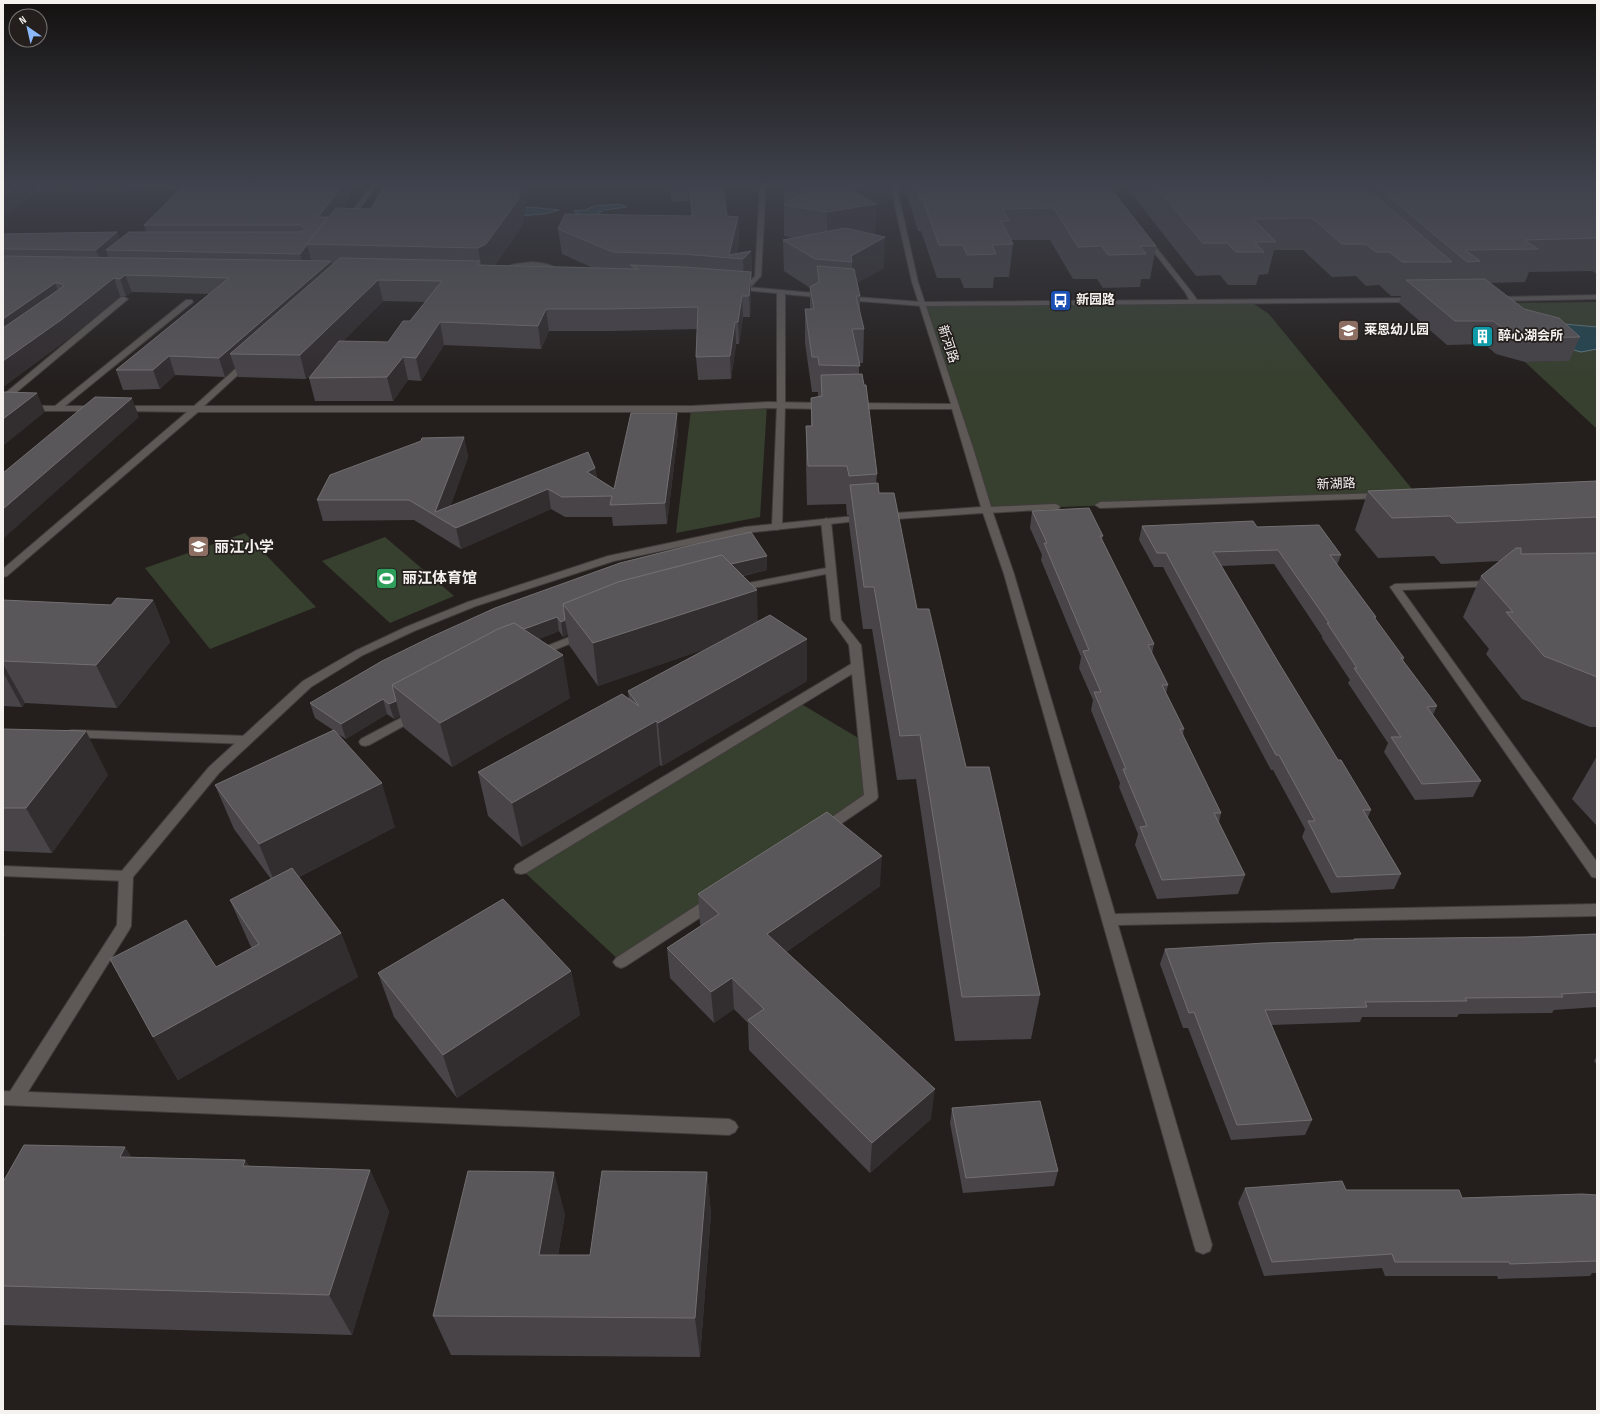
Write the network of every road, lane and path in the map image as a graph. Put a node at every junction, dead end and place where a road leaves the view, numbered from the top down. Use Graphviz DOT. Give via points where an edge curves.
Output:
graph roads {
  1 [pos="759,250"];
  2 [pos="908,250"];
  3 [pos="1155,250"];
  4 [pos="492,273"];
  5 [pos="554,280"];
  6 [pos="730,288"];
  7 [pos="746,289"];
  8 [pos="781,292"];
  9 [pos="830,296"];
  10 [pos="838,297"];
  11 [pos="1597,297"];
  12 [pos="124,299"];
  13 [pos="1490,299"];
  14 [pos="1425,300"];
  15 [pos="189,302"];
  16 [pos="1194,302"];
  17 [pos="922,304"];
  18 [pos="256,354"];
  19 [pos="3,399"];
  20 [pos="781,405"];
  21 [pos="955,407"];
  22 [pos="3,408"];
  23 [pos="56,409"];
  24 [pos="195,409"];
  25 [pos="1394,496"];
  26 [pos="1100,505"];
  27 [pos="1055,507"];
  28 [pos="987,510"];
  29 [pos="826,521"];
  30 [pos="777,527"];
  31 [pos="831,570"];
  32 [pos="3,574"];
  33 [pos="1504,583"];
  34 [pos="727,590"];
  35 [pos="589,632"];
  36 [pos="524,659"];
  37 [pos="857,666"];
  38 [pos="427,708"];
  39 [pos="58,734"];
  40 [pos="247,740"];
  41 [pos="365,742"];
  42 [pos="812,836"];
  43 [pos="521,869"];
  44 [pos="3,871"];
  45 [pos="1597,873"];
  46 [pos="126,876"];
  47 [pos="726,893"];
  48 [pos="1597,910"];
  49 [pos="1109,920"];
  50 [pos="621,962"];
  51 [pos="9,1098"];
  52 [pos="729,1127"];
  53 [pos="1203,1245"];
  1 -- 7 [label="street" via="758,276"];
  2 -- 17 [label="street, 新河路"];
  3 -- 16 [label="street"];
  4 -- 5 [label="street" via="518,265 542,265 556,269 562,274 561,280"];
  6 -- 7 [label="street"];
  7 -- 8 [label="street"];
  8 -- 9 [label="street"];
  8 -- 20 [label="street"];
  10 -- 17 [label="street"];
  11 -- 13 [label="street"];
  12 -- 19 [label="street"];
  14 -- 16 [label="street"];
  15 -- 23 [label="street"];
  16 -- 17 [label="street"];
  17 -- 21 [label="street, 新河路"];
  18 -- 24 [label="street"];
  20 -- 21 [label="street"];
  20 -- 24 [label="street" via="691,409"];
  20 -- 30 [label="street"];
  21 -- 28 [label="street, 新河路"];
  22 -- 23 [label="street"];
  23 -- 24 [label="street"];
  24 -- 32 [label="street"];
  25 -- 26 [label="street, 新湖路"];
  27 -- 28 [label="street"];
  28 -- 29 [label="street"];
  28 -- 49 [label="street, 新河路" via="1009,574"];
  29 -- 30 [label="street"];
  29 -- 31 [label="street"];
  30 -- 40 [label="street" via="745,530 612,558 465,607 410,629 359,653 307,684"];
  31 -- 34 [label="street"];
  31 -- 37 [label="street" via="836,620 855,645"];
  33 -- 45 [label="street" via="1395,587"];
  35 -- 36 [label="street"];
  37 -- 42 [label="street" via="871,798"];
  37 -- 43 [label="street"];
  38 -- 41 [label="street"];
  39 -- 40 [label="street"];
  40 -- 46 [label="street" via="214,770"];
  44 -- 46 [label="street"];
  46 -- 51 [label="street" via="124,926"];
  47 -- 50 [label="street"];
  48 -- 49 [label="street"];
  49 -- 53 [label="street, 新河路"];
  51 -- 52 [label="street"];
}
